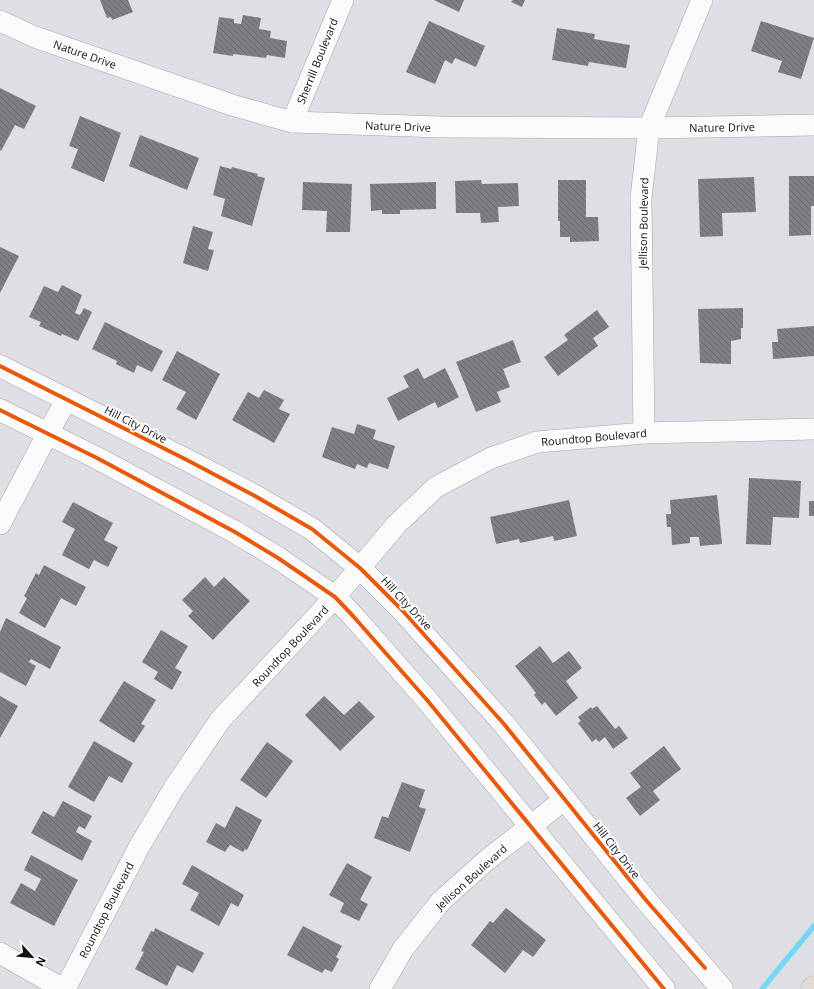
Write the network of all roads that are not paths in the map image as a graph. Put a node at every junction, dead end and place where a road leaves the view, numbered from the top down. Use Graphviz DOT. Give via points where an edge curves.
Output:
graph roads {
  1 [pos="342,0"];
  2 [pos="702,0"];
  3 [pos="0,21"];
  4 [pos="292,122"];
  5 [pos="814,125"];
  6 [pos="648,128"];
  7 [pos="0,366"];
  8 [pos="67,399"];
  9 [pos="0,410"];
  10 [pos="814,429"];
  11 [pos="48,433"];
  12 [pos="644,433"];
  13 [pos="0,524"];
  14 [pos="360,568"];
  15 [pos="335,597"];
  16 [pos="565,799"];
  17 [pos="531,826"];
  18 [pos="0,953"];
  19 [pos="64,989"];
  20 [pos="380,989"];
  21 [pos="664,989"];
  22 [pos="722,989"];
  1 -- 4 [label="street, Sherrill Boulevard"];
  2 -- 6 [label="street, Jellison Boulevard"];
  3 -- 4 [label="street, Nature Drive" via="35,37 210,98"];
  4 -- 6 [label="street, Nature Drive" via="441,127"];
  5 -- 6 [label="street, Nature Drive"];
  6 -- 12 [label="street, Jellison Boulevard" via="641,198"];
  7 -- 8 [label="street, Hill City Drive"];
  8 -- 11 [label="street"];
  8 -- 14 [label="street, Hill City Drive" via="255,496 312,529"];
  9 -- 11 [label="street"];
  10 -- 12 [label="street, Roundtop Boulevard"];
  11 -- 13 [label="street"];
  11 -- 15 [label="street" via="235,532"];
  12 -- 14 [label="street, Roundtop Boulevard" via="537,442 492,458 436,487 397,524"];
  14 -- 15 [label="street, Roundtop Boulevard"];
  14 -- 16 [label="street, Hill City Drive" via="450,663"];
  15 -- 17 [label="street" via="427,700"];
  15 -- 19 [label="street, Roundtop Boulevard" via="221,720 174,788 139,847"];
  16 -- 17 [label="street, Jellison Boulevard"];
  16 -- 22 [label="street, Hill City Drive" via="645,899"];
  17 -- 20 [label="street, Jellison Boulevard" via="487,860 441,901 403,949"];
  17 -- 21 [label="street"];
  18 -- 19 [label="street"];
}
